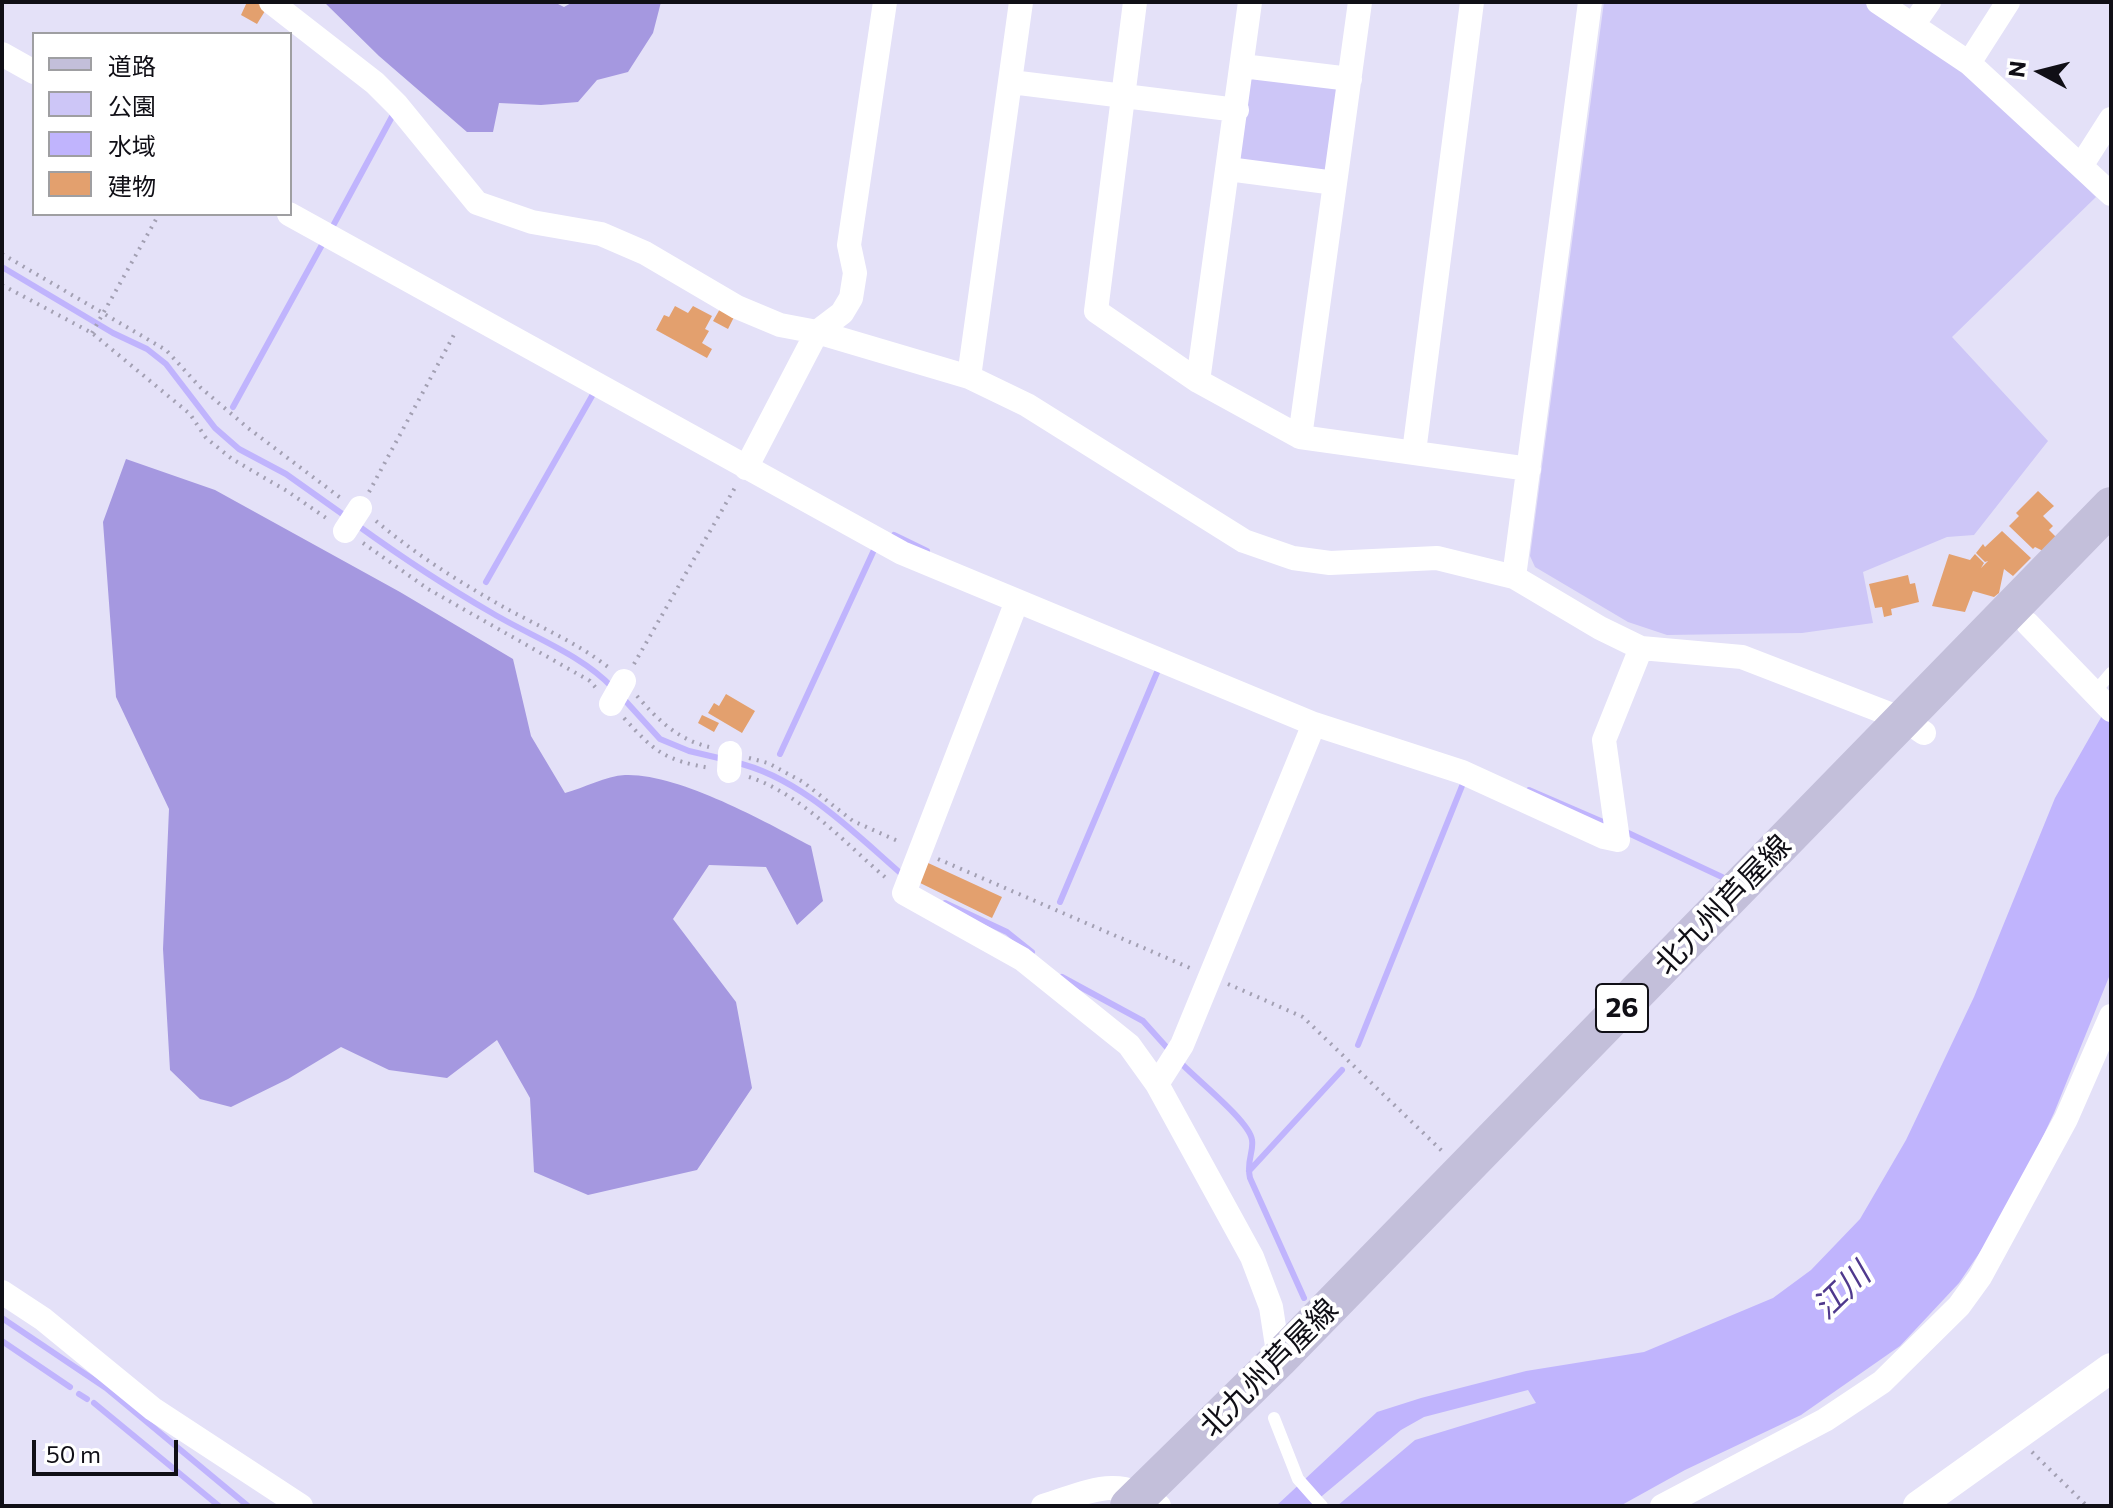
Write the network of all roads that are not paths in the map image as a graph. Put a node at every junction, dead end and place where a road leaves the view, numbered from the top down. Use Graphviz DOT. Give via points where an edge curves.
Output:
graph roads {
  1 [pos="271,2"];
  2 [pos="885,2"];
  3 [pos="1021,2"];
  4 [pos="1135,2"];
  5 [pos="1250,2"];
  6 [pos="1360,2"];
  7 [pos="1472,2"];
  8 [pos="1590,2"];
  9 [pos="1878,2"];
  10 [pos="1929,2"];
  11 [pos="2008,2"];
  12 [pos="1913,25"];
  13 [pos="2,54"];
  14 [pos="1969,63"];
  15 [pos="1242,66"];
  16 [pos="32,71"];
  17 [pos="1350,79"];
  18 [pos="1011,82"];
  19 [pos="1122,95"];
  20 [pos="1237,110"];
  21 [pos="2111,119"];
  22 [pos="2081,166"];
  23 [pos="1228,169"];
  24 [pos="1335,183"];
  25 [pos="2111,194"];
  26 [pos="292,216"];
  27 [pos="817,332"];
  28 [pos="969,377"];
  29 [pos="1198,381"];
  30 [pos="1300,437"];
  31 [pos="1414,452"];
  32 [pos="746,468"];
  33 [pos="1529,469"];
  34 [pos="2111,506"];
  35 [pos="360,508"];
  36 [pos="345,531"];
  37 [pos="2111,539"];
  38 [pos="1514,577"];
  39 [pos="1017,601"];
  40 [pos="2028,624"];
  41 [pos="1641,648"];
  42 [pos="2111,673"];
  43 [pos="624,681"];
  44 [pos="2101,700"];
  45 [pos="611,704"];
  46 [pos="1314,724"];
  47 [pos="1914,726"];
  48 [pos="2111,1016"];
  49 [pos="1157,1084"];
  50 [pos="2,1292"];
  51 [pos="1279,1359"];
  52 [pos="2111,1368"];
  53 [pos="1274,1418"];
  54 [pos="1148,1503"];
  55 [pos="301,1506"];
  56 [pos="1043,1506"];
  57 [pos="1322,1506"];
  58 [pos="1662,1506"];
  59 [pos="1918,1506"];
  1 -- 27 [label="street" via="375,83 477,203 532,222 601,234 645,253 737,307 780,325"];
  2 -- 27 [label="street" via="849,245 855,273 851,298 842,313"];
  3 -- 18 [label="street"];
  4 -- 19 [label="street"];
  5 -- 15 [label="street"];
  6 -- 17 [label="street"];
  7 -- 31 [label="street"];
  8 -- 33 [label="street"];
  9 -- 12 [label="street"];
  10 -- 12 [label="street"];
  11 -- 14 [label="street"];
  12 -- 14 [label="street"];
  13 -- 16 [label="street"];
  14 -- 22 [label="street"];
  15 -- 17 [label="street"];
  15 -- 20 [label="street"];
  17 -- 24 [label="street"];
  18 -- 19 [label="street"];
  18 -- 28 [label="street"];
  19 -- 20 [label="street"];
  19 -- 29 [label="street" via="1096,311"];
  20 -- 23 [label="street"];
  21 -- 22 [label="street"];
  22 -- 25 [label="street"];
  23 -- 24 [label="street"];
  23 -- 29 [label="street"];
  24 -- 30 [label="street"];
  26 -- 32 [label="street"];
  27 -- 28 [label="street"];
  27 -- 32 [label="street"];
  28 -- 38 [label="street" via="1027,405 1244,541 1293,558 1330,563 1437,558"];
  29 -- 30 [label="street"];
  30 -- 31 [label="street"];
  31 -- 33 [label="street"];
  32 -- 39 [label="street" via="902,553"];
  33 -- 38 [label="street"];
  34 -- 47 [label="main road, 北九州芦屋線 / 26"];
  35 -- 36 [label="street"];
  37 -- 40 [label="main road, 北九州芦屋線 / 26"];
  38 -- 41 [label="street"];
  39 -- 46 [label="street"];
  39 -- 49 [label="street" via="904,893 1022,959 1129,1045"];
  40 -- 44 [label="street"];
  40 -- 47 [label="main road, 北九州芦屋線 / 26"];
  41 -- 46 [label="street" via="1604,740 1618,840 1462,772"];
  41 -- 47 [label="street" via="1742,657"];
  42 -- 44 [label="lane"];
  43 -- 45 [label="street"];
  46 -- 49 [label="street" via="1182,1045"];
  47 -- 51 [label="main road, 北九州芦屋線 / 26"];
  47 -- 54 [label="main road, 北九州芦屋線 / 26"];
  48 -- 58 [label="street" via="2066,1119 1959,1306 1882,1382 1814,1426"];
  49 -- 51 [label="street" via="1252,1257 1271,1307"];
  50 -- 55 [label="street" via="153,1409"];
  51 -- 54 [label="main road, 北九州芦屋線 / 26"];
  52 -- 59 [label="street"];
  53 -- 57 [label="lane" via="1298,1479"];
  54 -- 56 [label="street" via="1108,1486"];
}
